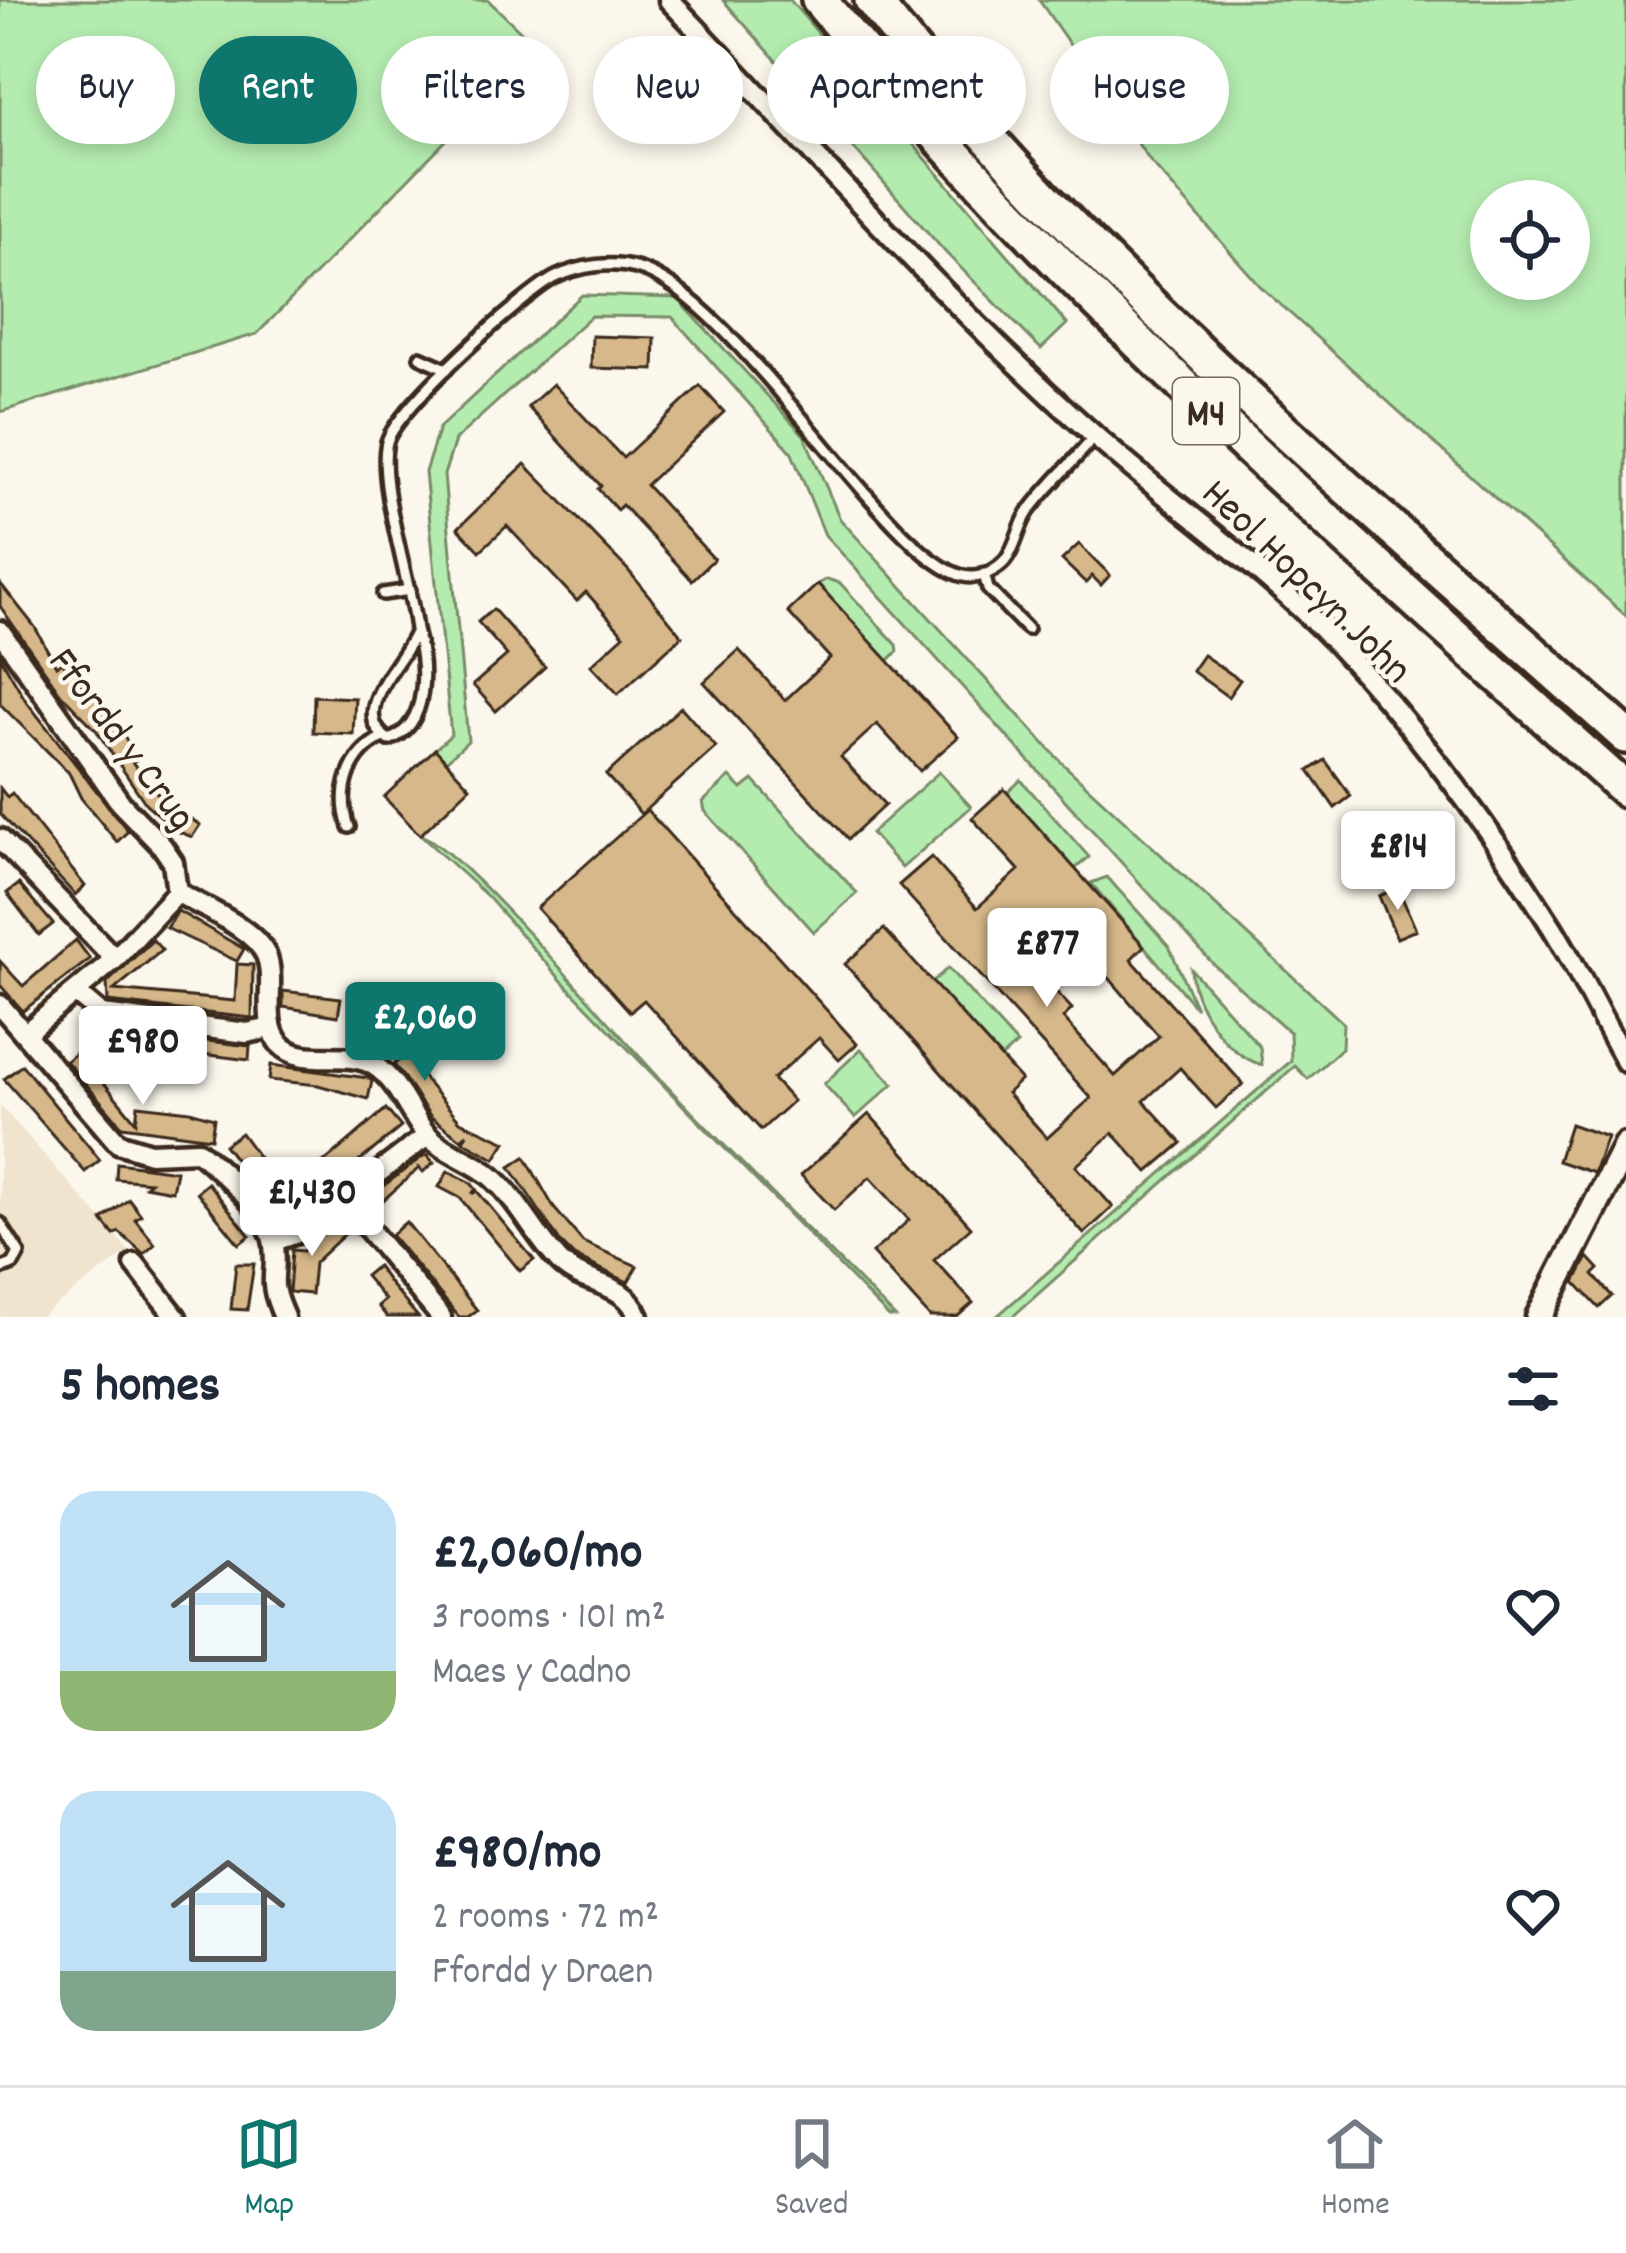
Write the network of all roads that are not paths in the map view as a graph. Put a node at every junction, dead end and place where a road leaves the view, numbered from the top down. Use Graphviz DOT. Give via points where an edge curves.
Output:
graph roads {
  1 [pos="669,0"];
  2 [pos="819,0"];
  3 [pos="872,0"];
  4 [pos="420,357"];
  5 [pos="449,369"];
  6 [pos="1095,436"];
  7 [pos="984,574"];
  8 [pos="410,590"];
  9 [pos="383,594"];
  10 [pos="1027,628"];
  11 [pos="0,631"];
  12 [pos="416,631"];
  13 [pos="1626,736"];
  14 [pos="382,737"];
  15 [pos="1626,790"];
  16 [pos="349,827"];
  17 [pos="0,839"];
  18 [pos="177,892"];
  19 [pos="115,958"];
  20 [pos="76,993"];
  21 [pos="0,1005"];
  22 [pos="271,1028"];
  23 [pos="26,1033"];
  24 [pos="1626,1062"];
  25 [pos="427,1136"];
  26 [pos="1626,1146"];
  27 [pos="343,1198"];
  28 [pos="0,1223"];
  29 [pos="274,1241"];
  30 [pos="135,1264"];
  31 [pos="0,1269"];
  32 [pos="176,1317"];
  33 [pos="284,1317"];
  34 [pos="441,1317"];
  35 [pos="639,1317"];
  36 [pos="1539,1317"];
  1 -- 6 [label="street, Heol Hopcyn John"];
  2 -- 15 [label="highway, M4" via="1092,300"];
  3 -- 13 [label="highway, M4" via="1111,267"];
  4 -- 5 [label="lane"];
  5 -- 7 [label="lane" via="552,279 611,265 657,275 702,307 919,548 948,572"];
  5 -- 8 [label="lane" via="401,414 387,443"];
  6 -- 7 [label="lane" via="1024,518 1008,557"];
  6 -- 24 [label="street, Heol Hopcyn John" via="1227,542 1380,693 1494,839"];
  7 -- 10 [label="lane" via="988,589"];
  8 -- 9 [label="lane"];
  8 -- 12 [label="lane"];
  11 -- 18 [label="street, Ffordd y Crug" via="122,805 162,845"];
  12 -- 14 [label="lane" via="376,696"];
  12 -- 14 [label="lane" via="424,663 418,702 402,734"];
  14 -- 16 [label="lane" via="350,771 343,797"];
  17 -- 19 [label="street"];
  18 -- 19 [label="street"];
  18 -- 22 [label="street" via="265,953"];
  19 -- 20 [label="street"];
  20 -- 22 [label="street" via="102,1015 247,1033"];
  20 -- 23 [label="street"];
  21 -- 23 [label="street"];
  22 -- 25 [label="street" via="295,1054 361,1058 379,1067"];
  23 -- 29 [label="street" via="118,1143 151,1153 198,1151 242,1189"];
  25 -- 27 [label="street"];
  25 -- 35 [label="street" via="486,1172 566,1268 614,1286"];
  26 -- 36 [label="street"];
  27 -- 29 [label="street" via="300,1232"];
  27 -- 34 [label="street"];
  28 -- 31 [label="lane" via="20,1253"];
  29 -- 33 [label="street" via="270,1286"];
  30 -- 32 [label="street"];
}
